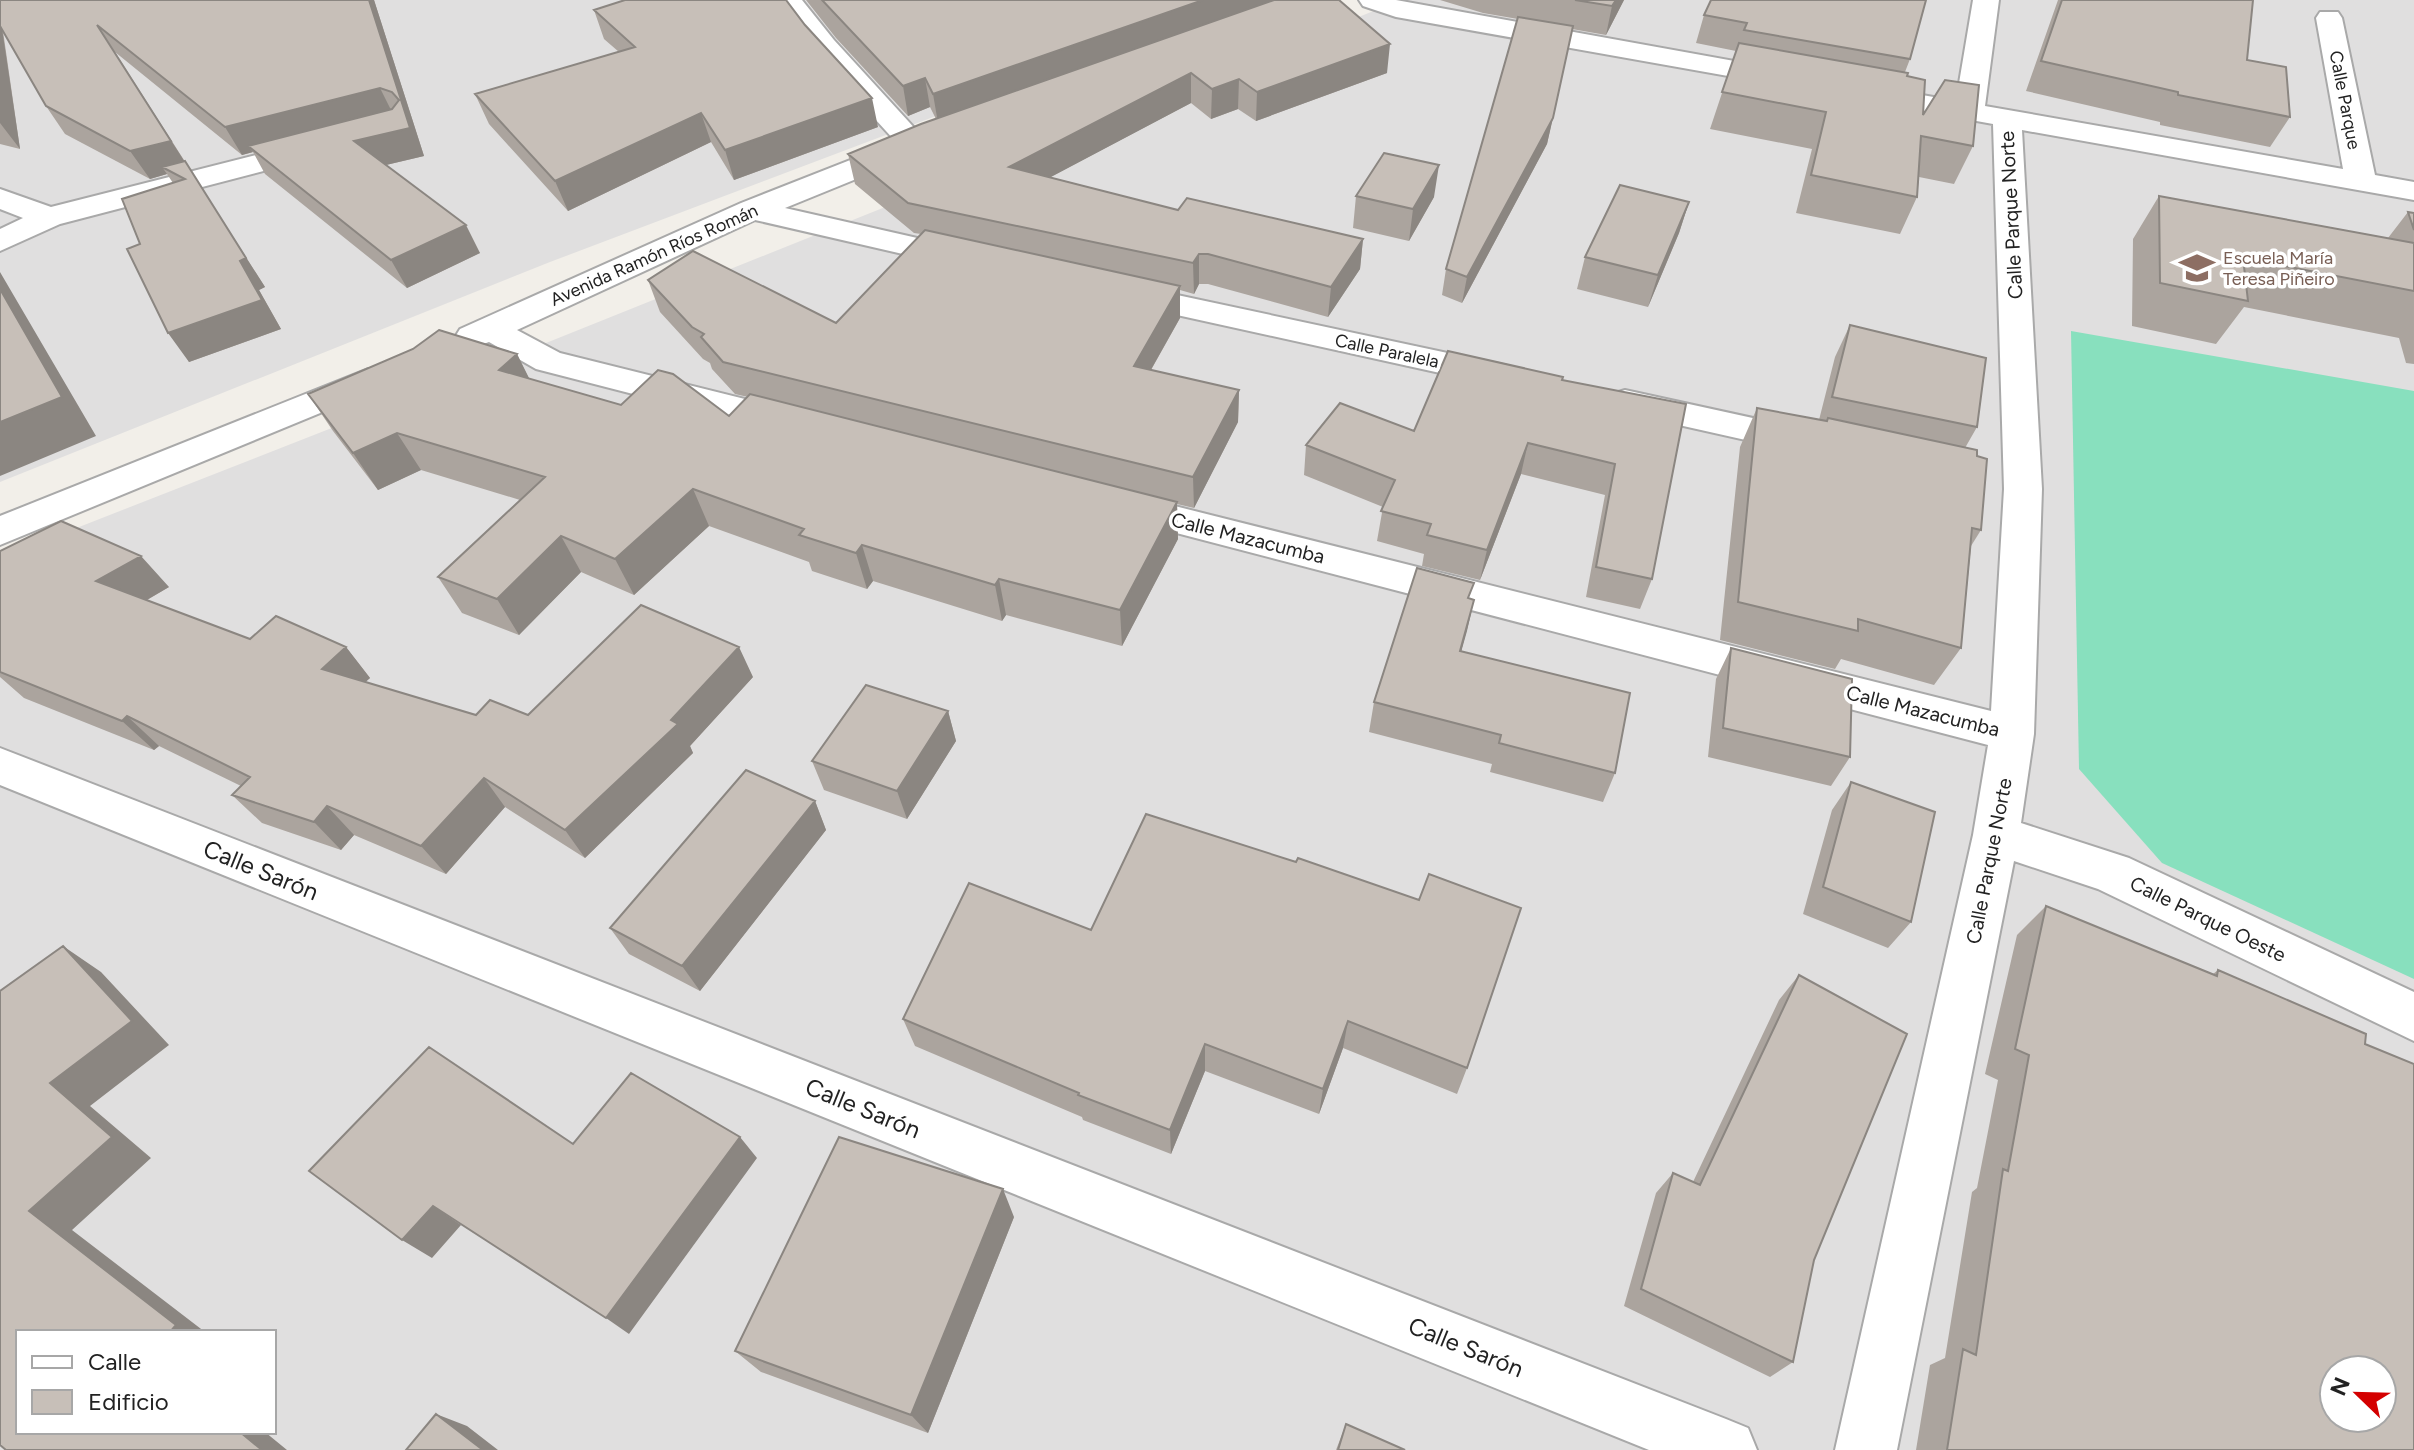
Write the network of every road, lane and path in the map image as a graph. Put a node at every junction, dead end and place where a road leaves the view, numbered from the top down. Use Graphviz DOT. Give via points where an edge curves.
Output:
graph roads {
  1 [pos="788,0"];
  2 [pos="1372,0"];
  3 [pos="1986,0"];
  4 [pos="2329,18"];
  5 [pos="1816,84"];
  6 [pos="1847,89"];
  7 [pos="1988,114"];
  8 [pos="340,143"];
  9 [pos="2361,183"];
  10 [pos="2414,191"];
  11 [pos="0,198"];
  12 [pos="752,210"];
  13 [pos="49,217"];
  14 [pos="0,241"];
  15 [pos="997,266"];
  16 [pos="1090,286"];
  17 [pos="490,329"];
  18 [pos="447,347"];
  19 [pos="389,371"];
  20 [pos="1525,381"];
  21 [pos="1587,394"];
  22 [pos="824,431"];
  23 [pos="1835,448"];
  24 [pos="1091,498"];
  25 [pos="0,531"];
  26 [pos="2012,734"];
  27 [pos="0,766"];
  28 [pos="1996,835"];
  29 [pos="2414,1017"];
  30 [pos="1726,1450"];
  31 [pos="1866,1450"];
  1 -- 12 [label="street, Avenida Ramón Ríos Román" via="824,46 929,140"];
  2 -- 5 [label="street" via="1396,9"];
  3 -- 7 [label="street, Calle Parque Norte" via="1971,89"];
  4 -- 9 [label="street, Calle Parque"];
  6 -- 7 [label="street"];
  7 -- 9 [label="street"];
  7 -- 26 [label="street, Calle Parque Norte"];
  8 -- 13 [label="street"];
  9 -- 10 [label="street"];
  11 -- 13 [label="street"];
  12 -- 15 [label="street"];
  12 -- 17 [label="street, Avenida Ramón Ríos Román"];
  13 -- 14 [label="street"];
  16 -- 20 [label="street, Calle Paralela"];
  17 -- 18 [label="street, Avenida Ramón Ríos Román"];
  17 -- 22 [label="street" via="548,361"];
  19 -- 25 [label="street"];
  21 -- 23 [label="street"];
  24 -- 26 [label="street, Calle Mazacumba"];
  26 -- 28 [label="street, Calle Parque Norte"];
  27 -- 30 [label="street, Calle Sarón"];
  28 -- 29 [label="street, Calle Parque Oeste" via="2112,873"];
  28 -- 31 [label="street, Calle Parque Norte"];
}
